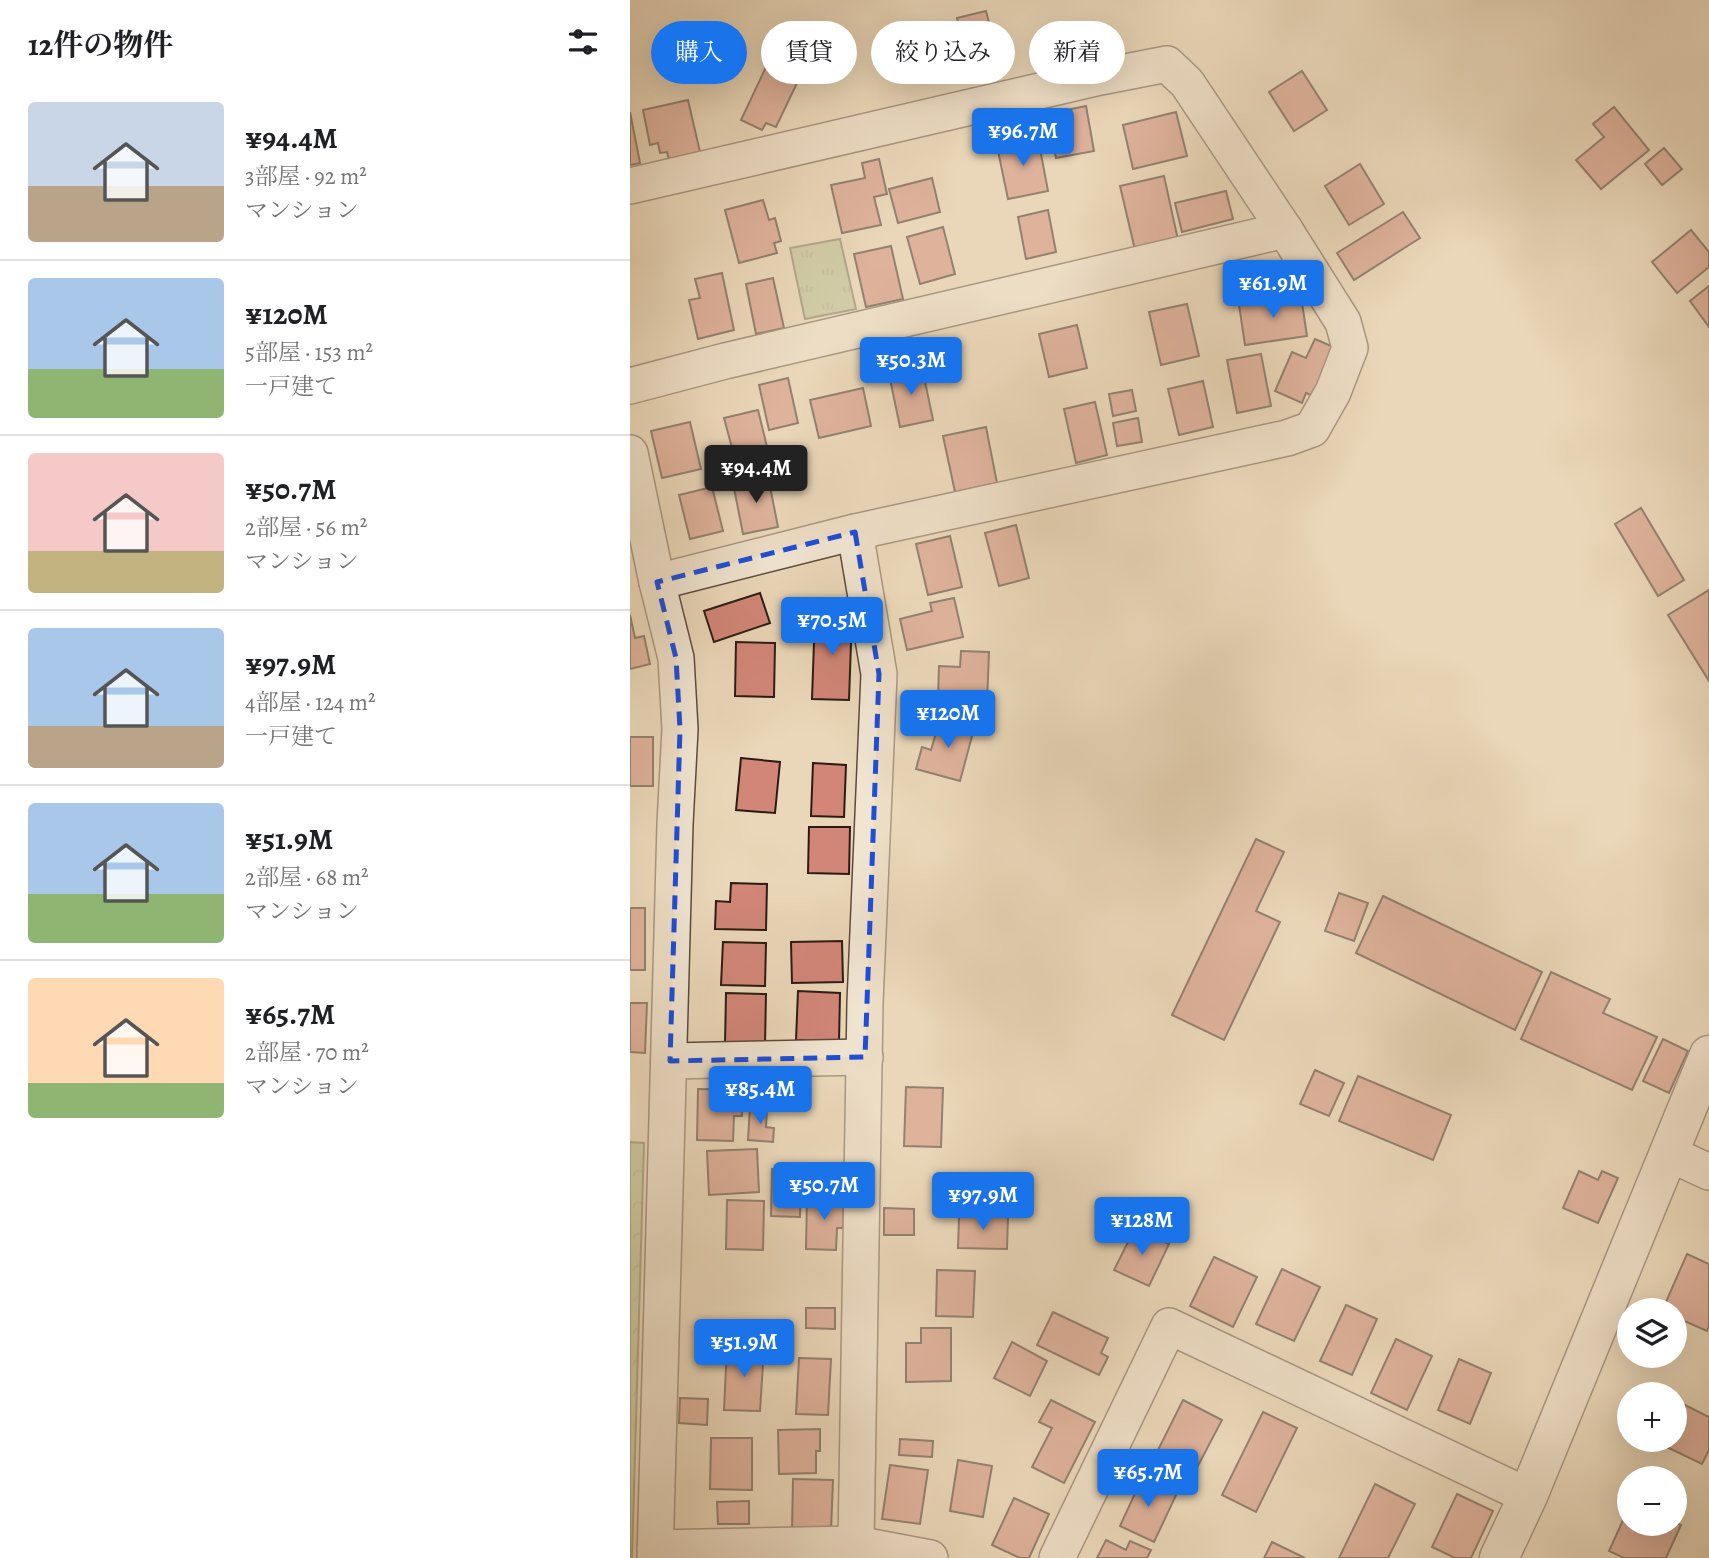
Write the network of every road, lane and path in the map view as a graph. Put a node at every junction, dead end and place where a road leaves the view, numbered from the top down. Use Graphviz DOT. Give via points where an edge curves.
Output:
graph roads {
  1 [pos="630,186"];
  2 [pos="1285,230"];
  3 [pos="630,386"];
  4 [pos="630,453"];
  5 [pos="855,532"];
  6 [pos="657,582"];
  7 [pos="1709,1055"];
  8 [pos="865,1057"];
  9 [pos="670,1061"];
  10 [pos="1670,1154"];
  11 [pos="1709,1172"];
  12 [pos="1528,1496"];
  13 [pos="856,1544"];
  14 [pos="655,1553"];
  15 [pos="930,1558"];
  16 [pos="1057,1558"];
  17 [pos="1499,1558"];
  1 -- 2 [label="street" via="1167,64 1187,83"];
  2 -- 3 [label="street"];
  2 -- 5 [label="street" via="1343,322 1350,348 1312,429"];
  4 -- 6 [label="street"];
  5 -- 6 [label="street"];
  5 -- 8 [label="street" via="879,674"];
  6 -- 9 [label="street" via="676,658 680,729"];
  7 -- 10 [label="street"];
  8 -- 9 [label="street"];
  8 -- 13 [label="street"];
  9 -- 14 [label="street"];
  10 -- 11 [label="street"];
  10 -- 12 [label="street"];
  12 -- 16 [label="street" via="1169,1326"];
  12 -- 17 [label="street"];
  13 -- 14 [label="street"];
  13 -- 15 [label="street"];
}
